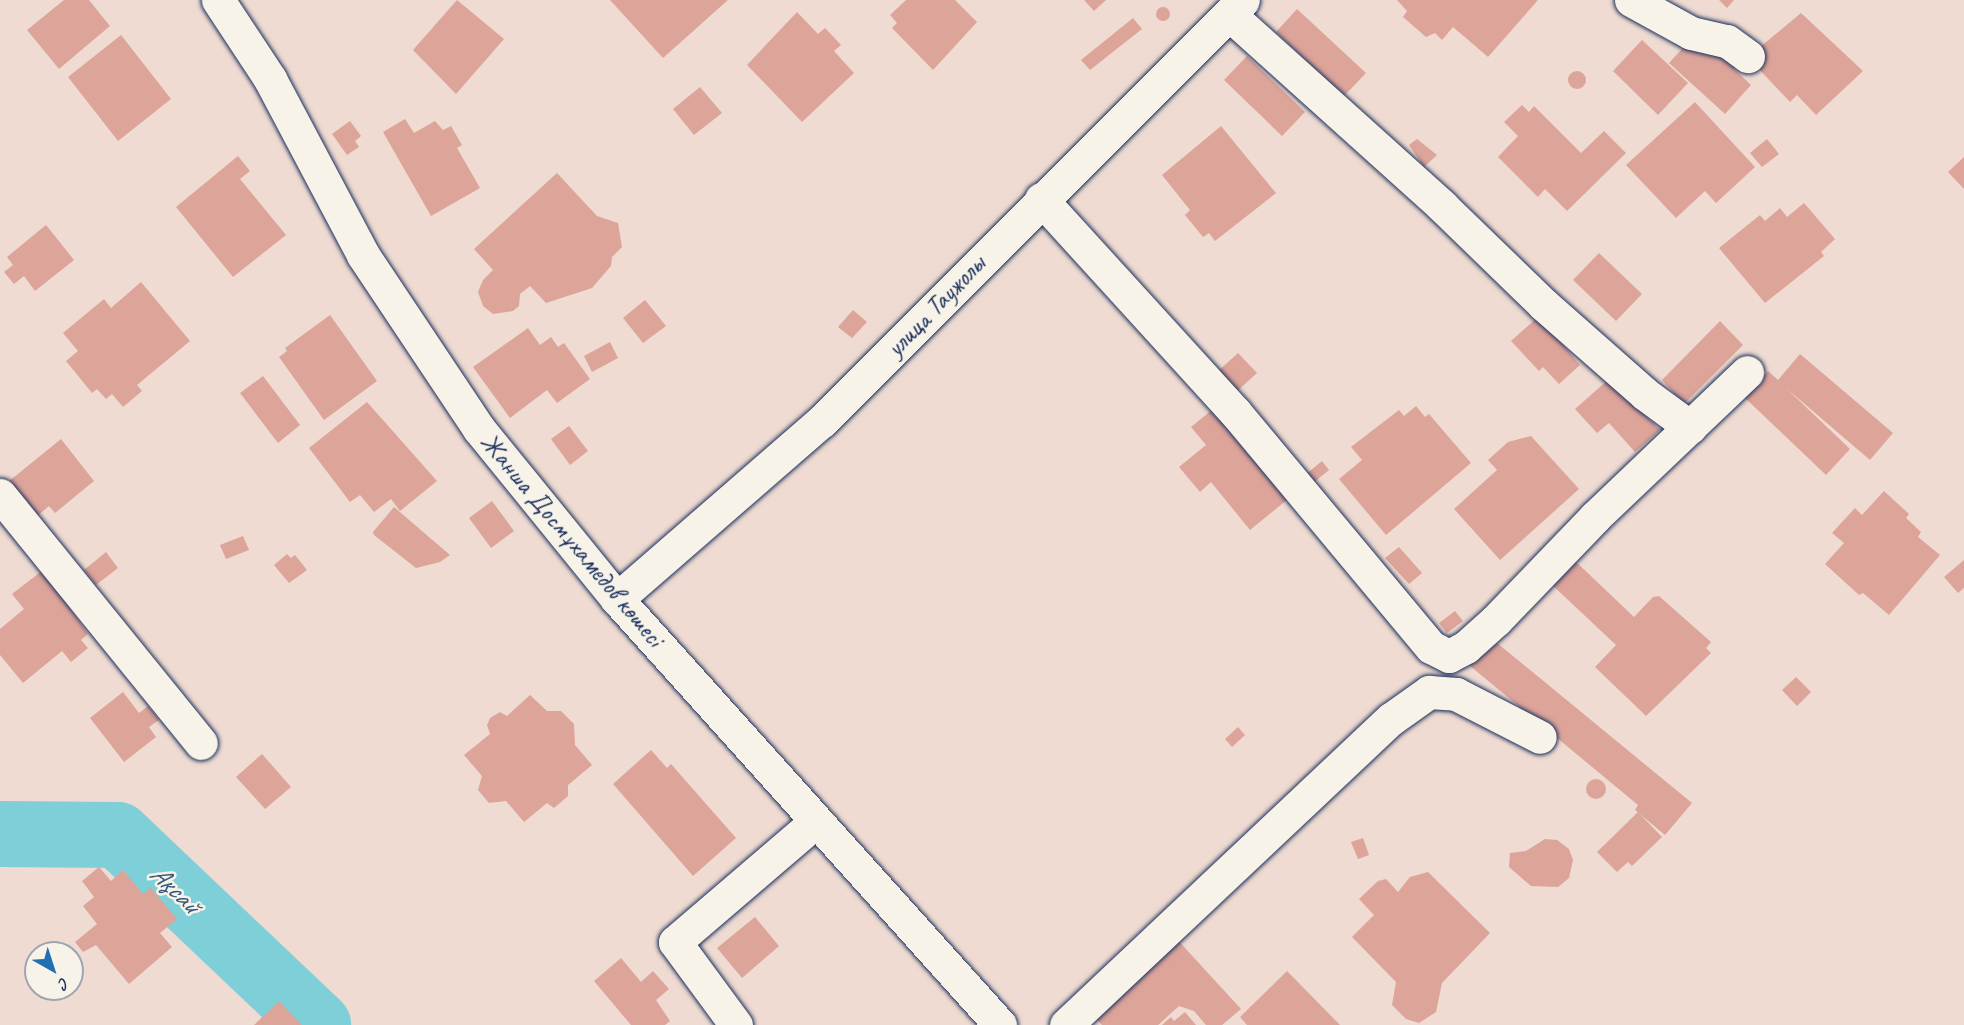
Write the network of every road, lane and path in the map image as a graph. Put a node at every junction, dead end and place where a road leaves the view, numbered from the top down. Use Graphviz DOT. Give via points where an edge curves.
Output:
graph roads {
  1 [pos="218,0"];
  2 [pos="1631,0"];
  3 [pos="1236,7"];
  4 [pos="1748,56"];
  5 [pos="1041,199"];
  6 [pos="1747,372"];
  7 [pos="1690,427"];
  8 [pos="0,495"];
  9 [pos="617,599"];
  10 [pos="1540,737"];
  11 [pos="201,742"];
  12 [pos="816,821"];
  13 [pos="736,1025"];
  14 [pos="1000,1025"];
  15 [pos="1066,1025"];
  1 -- 9 [label="street, Жанша Досмұхамедов көшесі" via="270,79 363,255 479,429"];
  2 -- 4 [label="street" via="1692,33 1727,41"];
  3 -- 5 [label="street, улица Таужолы"];
  3 -- 7 [label="street" via="1543,304 1645,394"];
  5 -- 7 [label="street" via="1235,412 1431,647 1449,656 1466,647 1496,620"];
  5 -- 9 [label="street, улица Таужолы" via="822,421"];
  6 -- 7 [label="street"];
  8 -- 11 [label="street"];
  9 -- 12 [label="street, Жанша Досмұхамедов көшесі"];
  10 -- 15 [label="street" via="1456,694 1429,692 1383,727"];
  12 -- 13 [label="street" via="675,942"];
  12 -- 14 [label="street, Жанша Досмұхамедов көшесі"];
}
